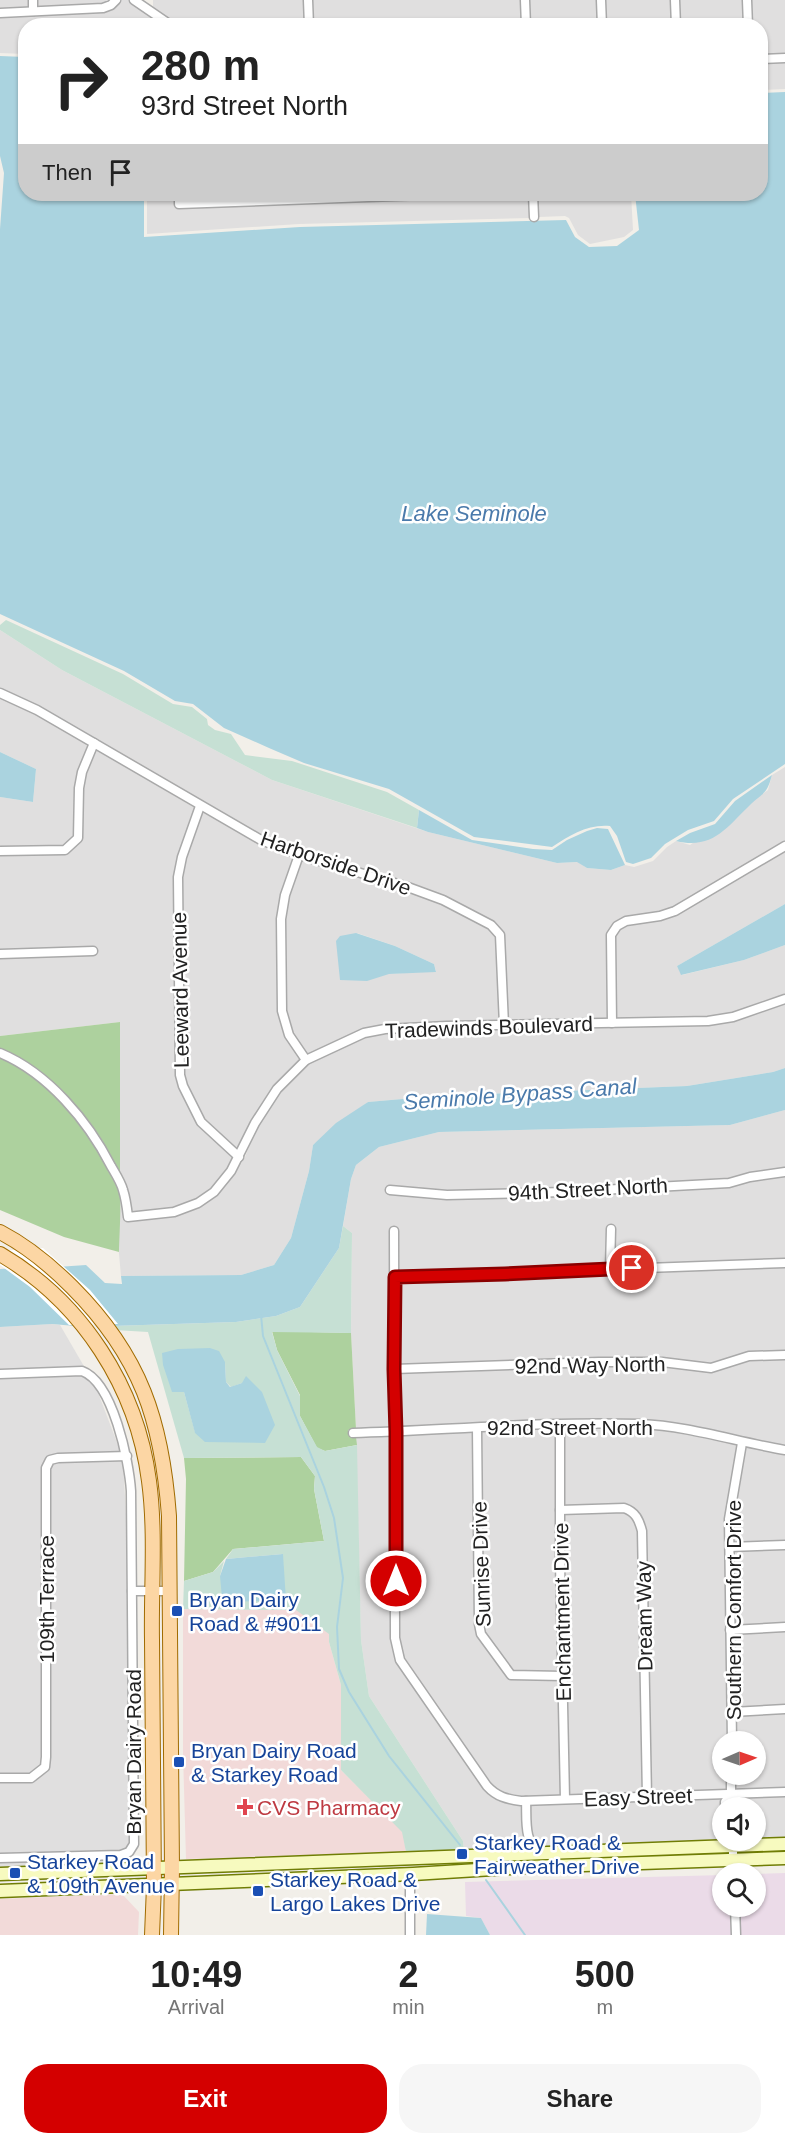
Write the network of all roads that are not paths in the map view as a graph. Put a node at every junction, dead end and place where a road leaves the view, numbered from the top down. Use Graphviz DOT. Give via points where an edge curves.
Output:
graph roads {
  1 [pos="33,0"];
  2 [pos="116,0"];
  3 [pos="134,0"];
  4 [pos="309,0"];
  5 [pos="525,0"];
  6 [pos="601,0"];
  7 [pos="675,0"];
  8 [pos="747,0"];
  9 [pos="149,4"];
  10 [pos="33,12"];
  11 [pos="0,13"];
  12 [pos="164,18"];
  13 [pos="309,18"];
  14 [pos="526,18"];
  15 [pos="602,18"];
  16 [pos="676,18"];
  17 [pos="748,18"];
  18 [pos="785,58"];
  19 [pos="768,59"];
  20 [pos="179,201"];
  21 [pos="232,201"];
  22 [pos="533,201"];
  23 [pos="534,217"];
  24 [pos="0,693"];
  25 [pos="94,743"];
  26 [pos="200,806"];
  27 [pos="785,846"];
  28 [pos="0,851"];
  29 [pos="299,855"];
  30 [pos="93,951"];
  31 [pos="0,954"];
  32 [pos="785,999"];
  33 [pos="612,1023"];
  34 [pos="504,1024"];
  35 [pos="0,1053"];
  36 [pos="306,1060"];
  37 [pos="239,1156"];
  38 [pos="785,1172"];
  39 [pos="390,1190"];
  40 [pos="611,1229"];
  41 [pos="394,1231"];
  42 [pos="0,1232"];
  43 [pos="0,1254"];
  44 [pos="785,1263"];
  45 [pos="610,1269"];
  46 [pos="395,1277"];
  47 [pos="785,1355"];
  48 [pos="394,1369"];
  49 [pos="0,1374"];
  50 [pos="560,1425"];
  51 [pos="477,1428"];
  52 [pos="396,1432"];
  53 [pos="353,1433"];
  54 [pos="742,1443"];
  55 [pos="785,1450"];
  56 [pos="127,1456"];
  57 [pos="560,1510"];
  58 [pos="785,1545"];
  59 [pos="730,1547"];
  60 [pos="151,1591"];
  61 [pos="170,1591"];
  62 [pos="132,1592"];
  63 [pos="785,1628"];
  64 [pos="730,1630"];
  65 [pos="563,1676"];
  66 [pos="785,1709"];
  67 [pos="732,1712"];
  68 [pos="732,1731"];
  69 [pos="0,1778"];
  70 [pos="731,1785"];
  71 [pos="785,1792"];
  72 [pos="731,1794"];
  73 [pos="647,1797"];
  74 [pos="729,1797"];
  75 [pos="734,1797"];
  76 [pos="565,1799"];
  77 [pos="526,1801"];
  78 [pos="528,1841"];
  79 [pos="712,1843"];
  80 [pos="766,1843"];
  81 [pos="785,1844"];
  82 [pos="733,1851"];
  83 [pos="540,1854"];
  84 [pos="511,1855"];
  85 [pos="0,1858"];
  86 [pos="454,1858"];
  87 [pos="785,1858"];
  88 [pos="733,1860"];
  89 [pos="526,1861"];
  90 [pos="172,1868"];
  91 [pos="154,1869"];
  92 [pos="0,1874"];
  93 [pos="413,1874"];
  94 [pos="172,1884"];
  95 [pos="154,1886"];
  96 [pos="0,1891"];
  97 [pos="735,1917"];
  98 [pos="152,1935"];
  99 [pos="171,1935"];
  100 [pos="410,1935"];
  101 [pos="736,1935"];
  1 -- 10 [label="street"];
  2 -- 10 [label="street" via="103,8"];
  3 -- 9 [label="street"];
  4 -- 13 [label="street"];
  5 -- 14 [label="street"];
  6 -- 15 [label="street"];
  7 -- 16 [label="street"];
  8 -- 17 [label="street"];
  9 -- 12 [label="street"];
  10 -- 11 [label="street"];
  18 -- 19 [label="street"];
  20 -- 21 [label="street"];
  22 -- 23 [label="street"];
  24 -- 25 [label="street, Harborside Drive"];
  25 -- 26 [label="street, Harborside Drive"];
  25 -- 28 [label="street" via="79,788 78,838 65,850"];
  26 -- 29 [label="street, Harborside Drive" via="261,840"];
  26 -- 37 [label="street, Leeward Avenue" via="178,877 180,1075 201,1122"];
  27 -- 33 [label="street" via="675,911 617,926 611,935"];
  29 -- 34 [label="street, Harborside Drive" via="443,900 496,930 500,935"];
  29 -- 36 [label="street" via="281,919 282,1011 289,1035"];
  30 -- 31 [label="street"];
  32 -- 33 [label="street, Tradewinds Boulevard" via="733,1017 708,1021"];
  33 -- 34 [label="street, Tradewinds Boulevard"];
  34 -- 36 [label="street, Tradewinds Boulevard" via="376,1030"];
  35 -- 37 [label="street, Tradewinds Boulevard" via="32,1072 79,1116 98,1141 123,1189 128,1217 174,1212 198,1203 222,1185"];
  36 -- 37 [label="street, Tradewinds Boulevard" via="272,1094"];
  38 -- 39 [label="street, 94th Street North" via="729,1183 564,1192 447,1195"];
  40 -- 45 [label="street"];
  41 -- 46 [label="street, Easy Street"];
  42 -- 61 [label="main road, Bryan Dairy Road" via="67,1282 129,1356 155,1424 166,1473"];
  43 -- 60 [label="main road, Bryan Dairy Road" via="43,1283 81,1323 122,1387 146,1462 152,1524"];
  44 -- 45 [label="street"];
  45 -- 46 [label="street"];
  46 -- 48 [label="street, Easy Street"];
  47 -- 48 [label="street, 92nd Way North" via="750,1356 711,1368 662,1362 599,1362"];
  48 -- 52 [label="street, Easy Street"];
  49 -- 56 [label="street" via="90,1374 109,1403"];
  50 -- 51 [label="street, 92nd Street North"];
  50 -- 54 [label="street, 92nd Street North" via="642,1424"];
  50 -- 57 [label="street, Enchantment Drive"];
  51 -- 52 [label="street, 92nd Street North"];
  51 -- 65 [label="street, Sunrise Drive" via="481,1634 511,1676"];
  52 -- 53 [label="street, 92nd Street North"];
  52 -- 77 [label="street, Easy Street" via="396,1638 400,1660 487,1786 501,1797"];
  54 -- 55 [label="street, 92nd Street North"];
  54 -- 59 [label="street, Southern Comfort Drive" via="732,1499"];
  56 -- 62 [label="street, Bryan Dairy Road"];
  56 -- 69 [label="street, 109th Terrace" via="58,1458 50,1460 46,1468 45,1767 31,1778"];
  57 -- 65 [label="street, Enchantment Drive"];
  57 -- 73 [label="street, Dream Way" via="624,1508 638,1517 642,1531"];
  58 -- 59 [label="street"];
  59 -- 64 [label="street, Southern Comfort Drive"];
  60 -- 61 [label="street"];
  60 -- 62 [label="street"];
  60 -- 91 [label="main road, Bryan Dairy Road"];
  61 -- 90 [label="main road, Bryan Dairy Road"];
  62 -- 85 [label="street, Bryan Dairy Road" via="132,1849 126,1855"];
  63 -- 64 [label="street"];
  64 -- 67 [label="street, Southern Comfort Drive"];
  65 -- 76 [label="street, Enchantment Drive"];
  66 -- 67 [label="street"];
  67 -- 68 [label="street, Southern Comfort Drive"];
  70 -- 72 [label="street"];
  71 -- 72 [label="street, Easy Street"];
  72 -- 73 [label="street, Easy Street"];
  72 -- 74 [label="street"];
  72 -- 75 [label="street"];
  73 -- 76 [label="street, Easy Street"];
  76 -- 77 [label="street, Easy Street"];
  77 -- 78 [label="street"];
  78 -- 83 [label="street"];
  78 -- 84 [label="street"];
  79 -- 83 [label="main road"];
  80 -- 81 [label="main road"];
  82 -- 88 [label="street"];
  83 -- 89 [label="main road"];
  84 -- 86 [label="main road"];
  84 -- 89 [label="main road"];
  86 -- 90 [label="main road"];
  86 -- 93 [label="main road" via="444,1864 421,1866"];
  87 -- 88 [label="main road"];
  88 -- 89 [label="main road"];
  89 -- 93 [label="main road"];
  90 -- 91 [label="main road"];
  90 -- 94 [label="main road, Bryan Dairy Road"];
  91 -- 92 [label="main road"];
  91 -- 95 [label="main road, Bryan Dairy Road"];
  93 -- 94 [label="main road"];
  93 -- 100 [label="street"];
  94 -- 95 [label="main road"];
  94 -- 99 [label="main road, Bryan Dairy Road"];
  95 -- 96 [label="main road"];
  95 -- 98 [label="main road, Bryan Dairy Road"];
  97 -- 101 [label="street"];
}
